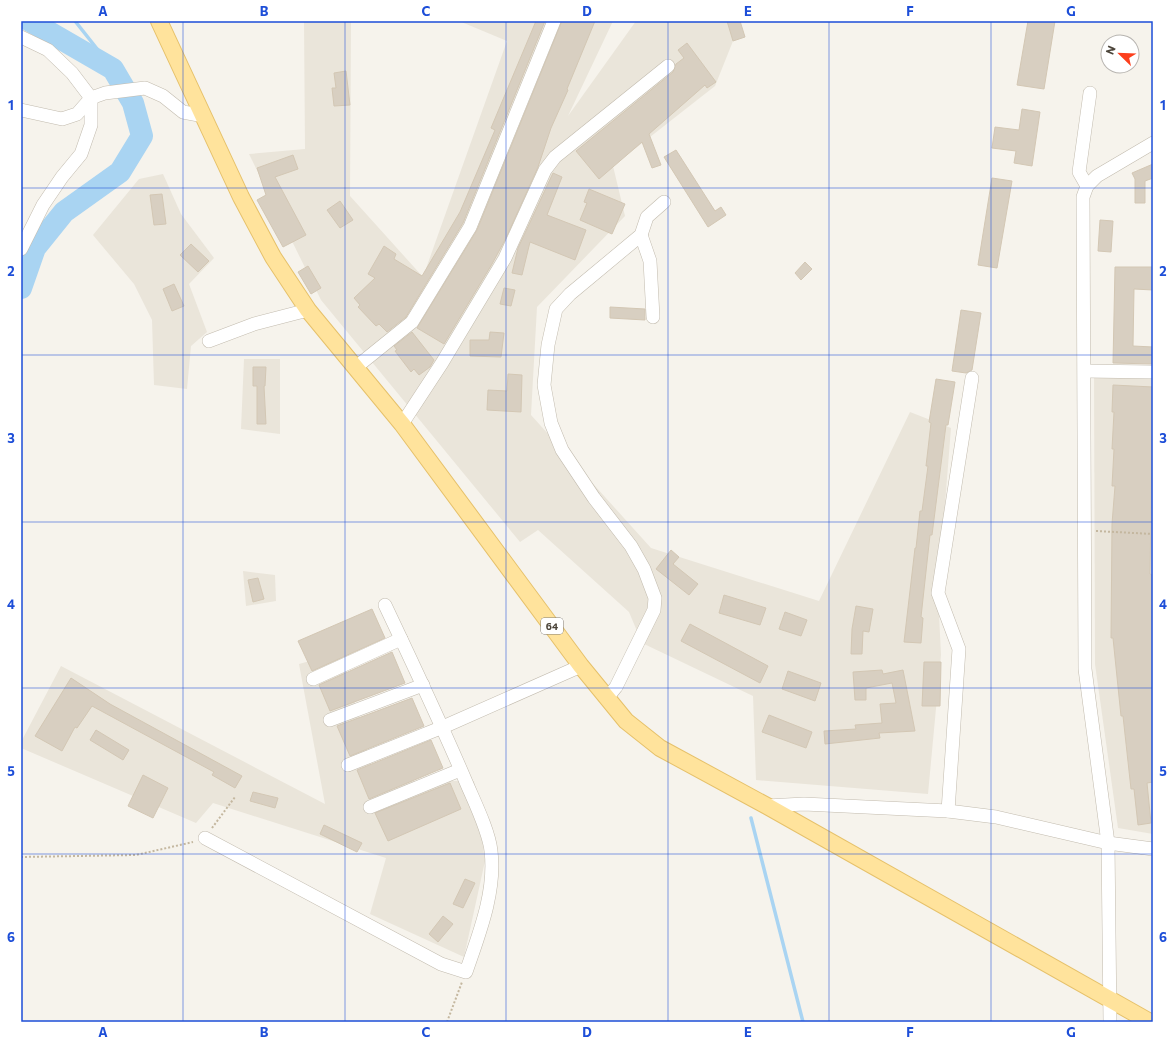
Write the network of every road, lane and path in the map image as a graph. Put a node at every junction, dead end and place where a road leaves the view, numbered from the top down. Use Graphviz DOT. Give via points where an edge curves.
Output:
graph roads {
  1 [pos="159,21"];
  2 [pos="554,21"];
  3 [pos="21,37"];
  4 [pos="668,66"];
  5 [pos="1090,93"];
  6 [pos="91,98"];
  7 [pos="21,110"];
  8 [pos="204,116"];
  9 [pos="1153,143"];
  10 [pos="1086,186"];
  11 [pos="664,202"];
  12 [pos="641,235"];
  13 [pos="21,249"];
  14 [pos="308,310"];
  15 [pos="653,317"];
  16 [pos="210,341"];
  17 [pos="355,368"];
  18 [pos="1085,371"];
  19 [pos="1153,372"];
  20 [pos="972,378"];
  21 [pos="402,424"];
  22 [pos="1085,530"];
  23 [pos="1153,534"];
  24 [pos="386,605"];
  25 [pos="401,639"];
  26 [pos="581,666"];
  27 [pos="313,679"];
  28 [pos="423,685"];
  29 [pos="607,698"];
  30 [pos="330,720"];
  31 [pos="443,727"];
  32 [pos="348,765"];
  33 [pos="460,770"];
  34 [pos="235,797"];
  35 [pos="767,806"];
  36 [pos="370,807"];
  37 [pos="948,810"];
  38 [pos="205,838"];
  39 [pos="1108,843"];
  40 [pos="1153,849"];
  41 [pos="21,857"];
  42 [pos="466,972"];
  43 [pos="1110,1000"];
  44 [pos="447,1022"];
  45 [pos="1110,1022"];
  46 [pos="1150,1022"];
  1 -- 8 [label="main road, 64"];
  2 -- 17 [label="street" via="470,227 412,322"];
  3 -- 6 [label="street" via="48,50 72,73"];
  4 -- 21 [label="street" via="555,157 545,170 506,258"];
  5 -- 10 [label="street" via="1079,172"];
  6 -- 7 [label="street" via="77,114 62,119"];
  6 -- 8 [label="street" via="105,93 145,88 163,96 183,112"];
  6 -- 13 [label="street" via="91,125 81,154 62,176 43,205"];
  8 -- 14 [label="main road, 64" via="241,197 273,257"];
  9 -- 10 [label="street" via="1097,176"];
  10 -- 18 [label="street"];
  11 -- 12 [label="street" via="647,217"];
  12 -- 15 [label="street" via="650,261"];
  12 -- 29 [label="street" via="570,294 556,309 548,345 544,385 551,423 562,450 594,498 631,546 644,569 655,598 654,610 616,687"];
  14 -- 16 [label="street" via="254,324"];
  14 -- 17 [label="main road, 64"];
  17 -- 21 [label="main road, 64"];
  18 -- 19 [label="street"];
  18 -- 22 [label="street"];
  20 -- 37 [label="street" via="938,593 958,650"];
  21 -- 26 [label="main road, 64"];
  22 -- 23 [label="path"];
  22 -- 39 [label="street" via="1085,669"];
  24 -- 25 [label="street"];
  25 -- 27 [label="street"];
  25 -- 28 [label="street"];
  26 -- 29 [label="main road, 64"];
  26 -- 31 [label="street"];
  28 -- 30 [label="street"];
  28 -- 31 [label="street"];
  29 -- 35 [label="main road, 64" via="626,721 660,748"];
  31 -- 32 [label="street"];
  31 -- 33 [label="street"];
  33 -- 36 [label="street"];
  33 -- 42 [label="street" via="481,818 491,850 491,876 483,922"];
  34 -- 38 [label="path"];
  35 -- 37 [label="street" via="804,804"];
  35 -- 43 [label="main road, 64"];
  37 -- 39 [label="street" via="996,817"];
  38 -- 41 [label="path" via="186,845 136,855"];
  38 -- 42 [label="street" via="441,964"];
  39 -- 40 [label="street"];
  39 -- 43 [label="street"];
  42 -- 44 [label="path"];
  43 -- 45 [label="street"];
  43 -- 46 [label="main road, 64"];
}
